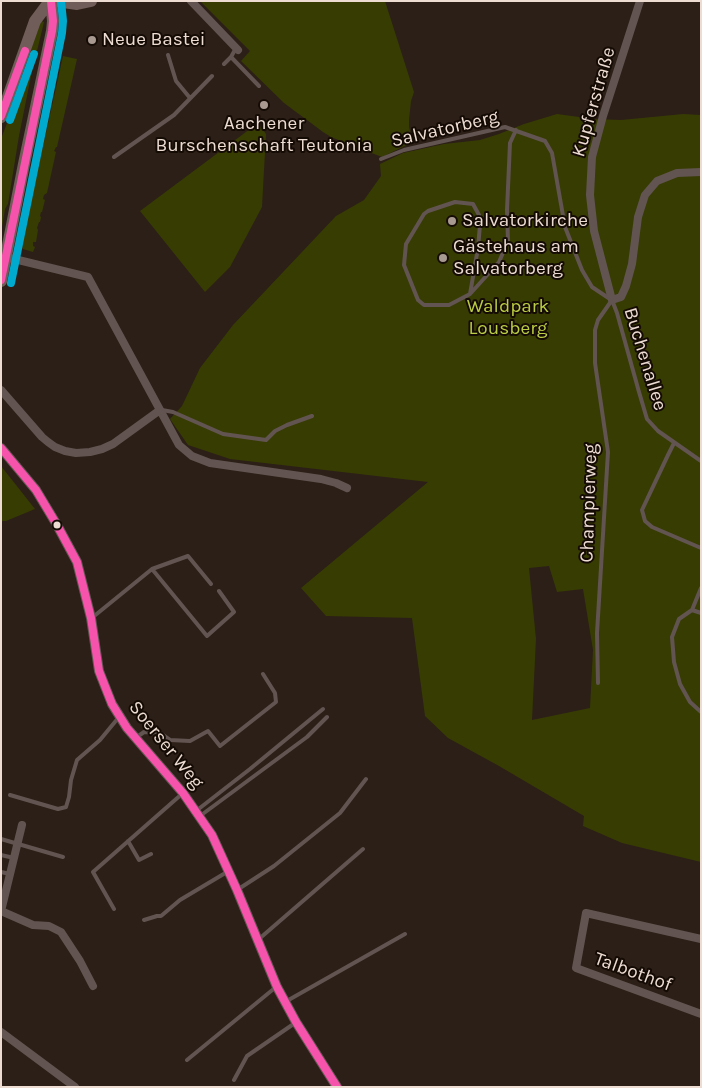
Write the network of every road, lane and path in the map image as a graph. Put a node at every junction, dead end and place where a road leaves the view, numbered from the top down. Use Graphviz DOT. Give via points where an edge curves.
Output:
graph roads {
  1 [pos="51,1"];
  2 [pos="57,1"];
  3 [pos="91,1"];
  4 [pos="191,1"];
  5 [pos="640,1"];
  6 [pos="237,49"];
  7 [pos="168,55"];
  8 [pos="231,57"];
  9 [pos="224,64"];
  10 [pos="212,76"];
  11 [pos="259,86"];
  12 [pos="190,98"];
  13 [pos="1,117"];
  14 [pos="516,130"];
  15 [pos="114,157"];
  16 [pos="381,159"];
  17 [pos="701,172"];
  18 [pos="6,258"];
  19 [pos="1,281"];
  20 [pos="470,294"];
  21 [pos="612,300"];
  22 [pos="1,390"];
  23 [pos="160,410"];
  24 [pos="312,416"];
  25 [pos="674,443"];
  26 [pos="1,448"];
  27 [pos="701,461"];
  28 [pos="347,488"];
  29 [pos="701,548"];
  30 [pos="152,569"];
  31 [pos="211,584"];
  32 [pos="701,588"];
  33 [pos="219,591"];
  34 [pos="692,610"];
  35 [pos="701,613"];
  36 [pos="91,618"];
  37 [pos="263,674"];
  38 [pos="598,683"];
  39 [pos="323,709"];
  40 [pos="701,712"];
  41 [pos="119,717"];
  42 [pos="326,717"];
  43 [pos="135,739"];
  44 [pos="366,779"];
  45 [pos="183,793"];
  46 [pos="10,795"];
  47 [pos="198,814"];
  48 [pos="22,825"];
  49 [pos="1,839"];
  50 [pos="128,841"];
  51 [pos="18,843"];
  52 [pos="363,849"];
  53 [pos="151,854"];
  54 [pos="1,855"];
  55 [pos="63,857"];
  56 [pos="14,858"];
  57 [pos="229,871"];
  58 [pos="1,872"];
  59 [pos="10,874"];
  60 [pos="237,890"];
  61 [pos="114,909"];
  62 [pos="1,911"];
  63 [pos="144,920"];
  64 [pos="405,934"];
  65 [pos="701,939"];
  66 [pos="257,940"];
  67 [pos="93,986"];
  68 [pos="277,987"];
  69 [pos="285,1002"];
  70 [pos="701,1014"];
  71 [pos="296,1022"];
  72 [pos="1,1032"];
  73 [pos="187,1060"];
  74 [pos="234,1080"];
  75 [pos="75,1087"];
  76 [pos="337,1087"];
  1 -- 13 [label="main road" via="35,21"];
  1 -- 18 [label="main road" via="52,32"];
  2 -- 3 [label="main road" via="76,4"];
  4 -- 6 [label="street"];
  5 -- 21 [label="street, Kupferstraße" via="592,158 590,196 594,231"];
  6 -- 8 [label="lane"];
  7 -- 12 [label="lane" via="176,82"];
  8 -- 9 [label="lane"];
  8 -- 11 [label="lane"];
  10 -- 12 [label="lane"];
  12 -- 15 [label="lane" via="174,115"];
  14 -- 16 [label="lane, Salvatorberg" via="505,127 404,150"];
  14 -- 20 [label="lane" via="510,143 506,210 508,241 499,262"];
  14 -- 21 [label="lane, Salvatorberg" via="545,141 552,153 565,227 582,270 592,287"];
  17 -- 21 [label="street" via="677,173 657,181 645,195 626,286 621,296"];
  18 -- 19 [label="main road"];
  18 -- 23 [label="street" via="88,277"];
  20 -- 20 [label="lane" via="449,305 424,305 418,300 404,264 406,244 424,214 455,202 474,204 479,215 478,248"];
  21 -- 25 [label="lane, Buchenallee" via="647,419"];
  21 -- 38 [label="lane, Champierweg" via="595,330 595,363 608,452 597,633"];
  22 -- 23 [label="street" via="48,442 65,452 102,449"];
  23 -- 24 [label="lane" via="173,412 223,434 266,440 275,431"];
  23 -- 28 [label="street" via="179,445 192,456 210,463 322,479"];
  25 -- 27 [label="lane, Buchenallee"];
  25 -- 29 [label="lane" via="642,510 643,515 652,527"];
  26 -- 36 [label="street, Soerser Weg" via="36,490 77,562"];
  30 -- 31 [label="lane" via="188,556"];
  30 -- 33 [label="lane" via="207,636 234,612"];
  30 -- 36 [label="lane"];
  32 -- 34 [label="lane"];
  34 -- 35 [label="lane"];
  34 -- 40 [label="lane" via="679,620 672,637 674,662 680,684 690,702"];
  36 -- 41 [label="street, Soerser Weg" via="99,671"];
  37 -- 43 [label="lane" via="275,693 276,702 220,746 208,731 190,741 170,740 160,733 144,732"];
  39 -- 47 [label="lane"];
  41 -- 43 [label="street, Soerser Weg"];
  41 -- 46 [label="lane" via="77,760 66,807 58,809"];
  42 -- 47 [label="lane" via="306,737"];
  43 -- 45 [label="street, Soerser Weg"];
  44 -- 60 [label="lane" via="340,813 274,866"];
  45 -- 47 [label="street, Soerser Weg"];
  45 -- 50 [label="lane"];
  47 -- 57 [label="street, Soerser Weg"];
  48 -- 51 [label="street"];
  49 -- 51 [label="lane"];
  50 -- 53 [label="lane" via="139,860"];
  50 -- 61 [label="lane" via="93,872"];
  51 -- 55 [label="lane"];
  51 -- 56 [label="street"];
  52 -- 66 [label="lane"];
  54 -- 56 [label="lane"];
  56 -- 59 [label="street"];
  57 -- 60 [label="street, Soerser Weg"];
  57 -- 63 [label="lane" via="180,900 161,916"];
  58 -- 59 [label="lane"];
  59 -- 62 [label="street"];
  60 -- 66 [label="street, Soerser Weg"];
  62 -- 67 [label="street" via="33,925 49,926 61,932"];
  64 -- 69 [label="lane"];
  65 -- 70 [label="street, Talbothof" via="586,913 576,968"];
  66 -- 68 [label="street, Soerser Weg"];
  68 -- 69 [label="street, Soerser Weg"];
  68 -- 73 [label="lane"];
  69 -- 71 [label="street, Soerser Weg"];
  71 -- 74 [label="lane" via="248,1056"];
  71 -- 76 [label="street, Soerser Weg"];
  72 -- 75 [label="street"];
}
